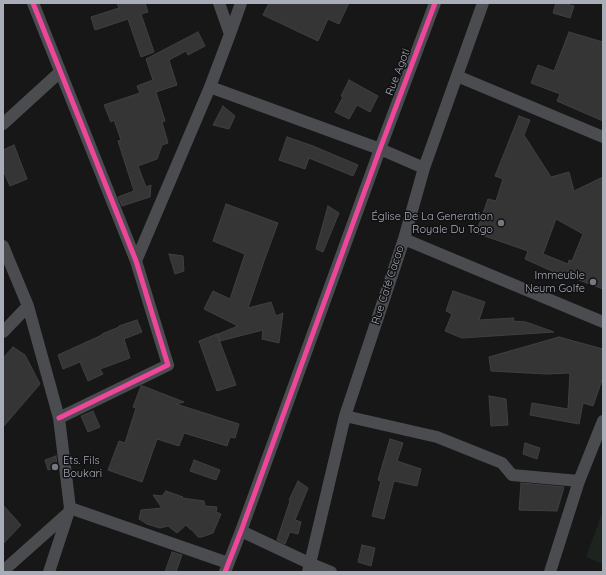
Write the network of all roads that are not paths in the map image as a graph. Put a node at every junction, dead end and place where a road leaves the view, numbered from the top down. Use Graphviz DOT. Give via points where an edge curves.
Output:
graph roads {
  1 [pos="33,3"];
  2 [pos="219,3"];
  3 [pos="241,3"];
  4 [pos="435,3"];
  5 [pos="482,3"];
  6 [pos="230,34"];
  7 [pos="60,72"];
  8 [pos="457,76"];
  9 [pos="210,87"];
  10 [pos="3,124"];
  11 [pos="603,137"];
  12 [pos="380,149"];
  13 [pos="424,168"];
  14 [pos="404,239"];
  15 [pos="3,246"];
  16 [pos="136,260"];
  17 [pos="28,306"];
  18 [pos="603,322"];
  19 [pos="3,332"];
  20 [pos="345,416"];
  21 [pos="59,418"];
  22 [pos="603,421"];
  23 [pos="579,481"];
  24 [pos="69,511"];
  25 [pos="241,531"];
  26 [pos="227,568"];
  27 [pos="308,568"];
  28 [pos="3,571"];
  29 [pos="49,572"];
  30 [pos="331,572"];
  31 [pos="550,572"];
  1 -- 7 [label="street"];
  2 -- 6 [label="street"];
  3 -- 6 [label="street"];
  4 -- 12 [label="street, Rue Agoti"];
  5 -- 8 [label="street, Rue Café Cacao"];
  6 -- 9 [label="street"];
  7 -- 10 [label="street"];
  7 -- 16 [label="street"];
  8 -- 11 [label="street"];
  8 -- 13 [label="street, Rue Café Cacao"];
  9 -- 12 [label="street"];
  9 -- 16 [label="street"];
  12 -- 13 [label="street"];
  12 -- 25 [label="street, Rue Agoti"];
  13 -- 14 [label="street, Rue Café Cacao"];
  14 -- 18 [label="street"];
  14 -- 20 [label="street, Rue Café Cacao"];
  15 -- 17 [label="street"];
  16 -- 21 [label="street" via="168,365"];
  17 -- 19 [label="street"];
  17 -- 21 [label="street"];
  20 -- 23 [label="street" via="437,437 502,463 512,475"];
  20 -- 27 [label="street, Rue Café Cacao"];
  21 -- 24 [label="street"];
  22 -- 23 [label="street"];
  23 -- 31 [label="street"];
  24 -- 26 [label="street"];
  24 -- 28 [label="street"];
  24 -- 29 [label="street"];
  25 -- 26 [label="street, Rue Agoti"];
  25 -- 27 [label="street"];
  27 -- 30 [label="street"];
}
